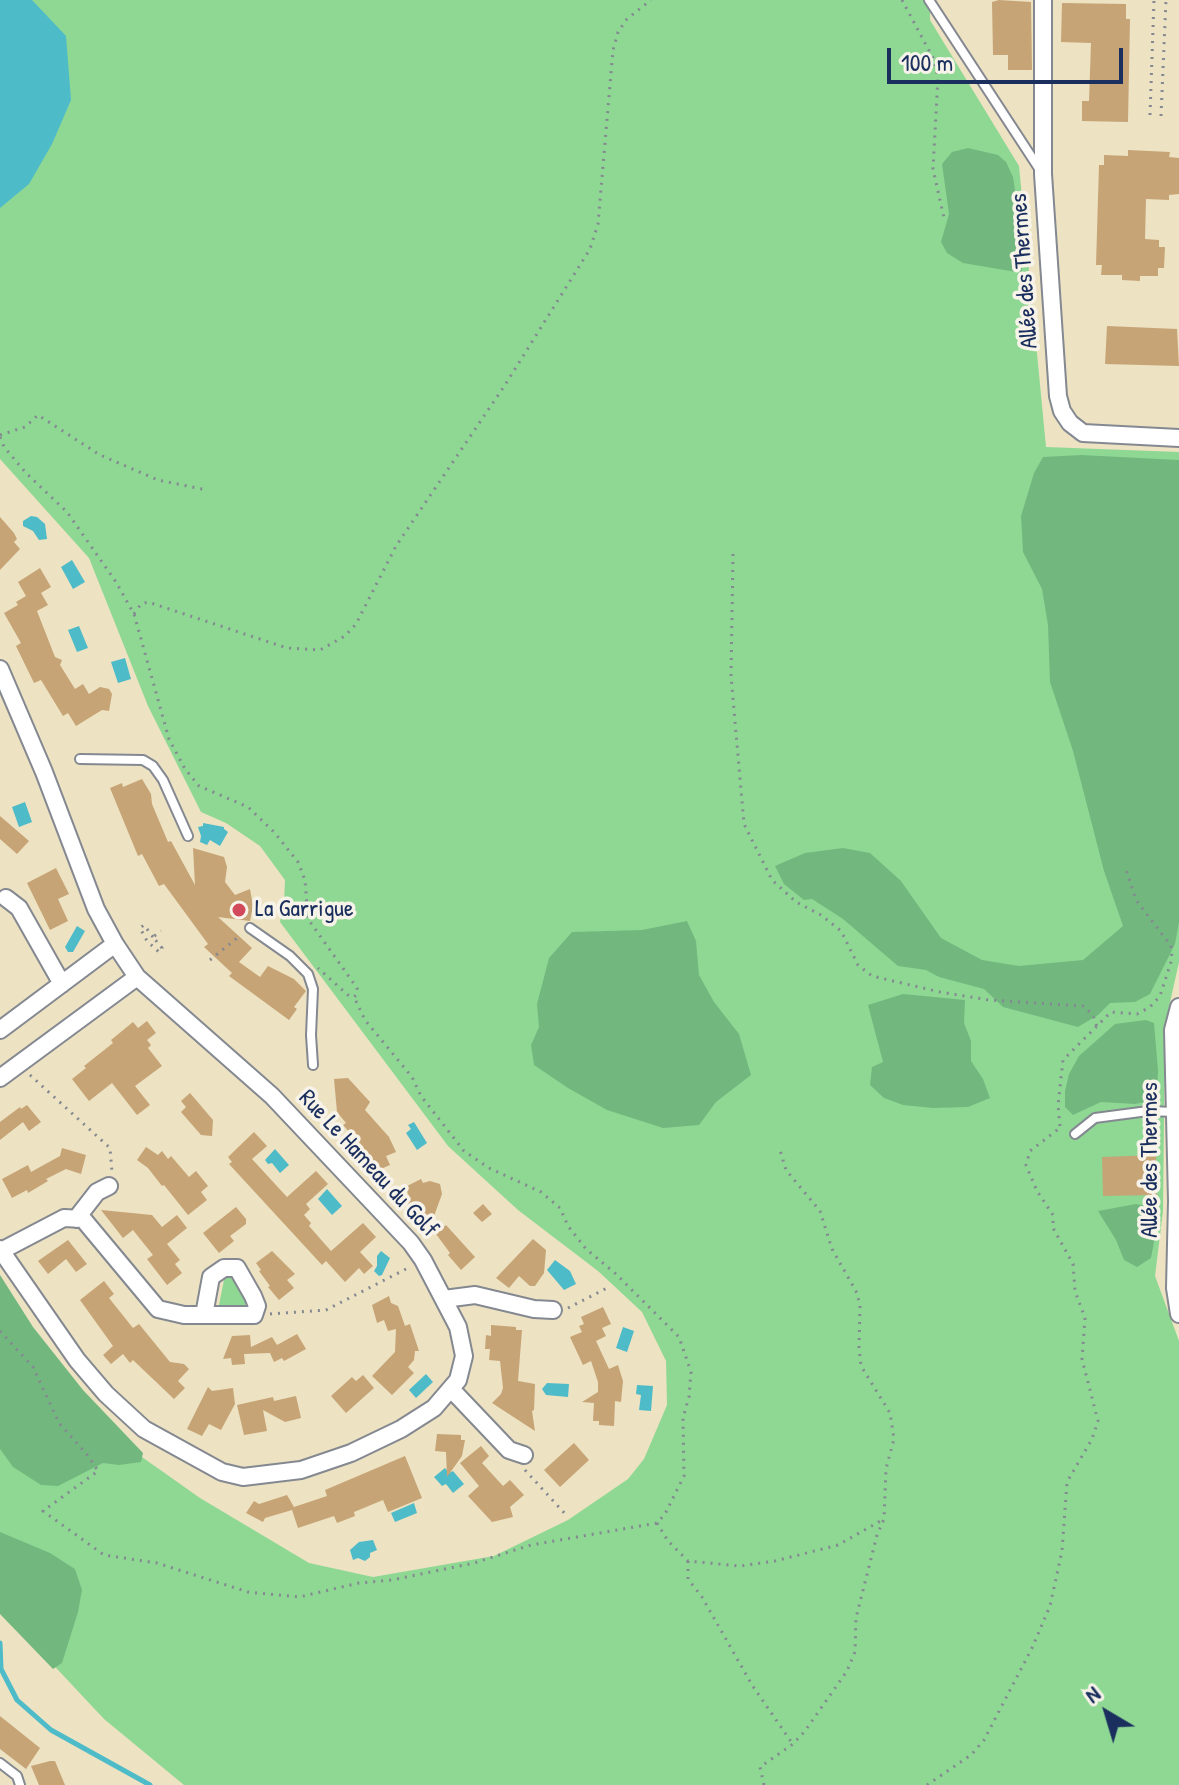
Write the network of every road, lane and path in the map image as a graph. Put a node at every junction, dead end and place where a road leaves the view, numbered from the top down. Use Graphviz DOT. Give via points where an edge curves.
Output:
graph roads {
  1 [pos="651,0"];
  2 [pos="902,0"];
  3 [pos="929,0"];
  4 [pos="1043,0"];
  5 [pos="1154,0"];
  6 [pos="1166,0"];
  7 [pos="1150,115"];
  8 [pos="1161,116"];
  9 [pos="1043,174"];
  10 [pos="944,218"];
  11 [pos="32,411"];
  12 [pos="38,415"];
  13 [pos="0,436"];
  14 [pos="1179,438"];
  15 [pos="0,442"];
  16 [pos="4,447"];
  17 [pos="207,490"];
  18 [pos="733,554"];
  19 [pos="134,614"];
  20 [pos="0,669"];
  21 [pos="0,703"];
  22 [pos="17,709"];
  23 [pos="80,759"];
  24 [pos="188,836"];
  25 [pos="1126,869"];
  26 [pos="6,898"];
  27 [pos="250,928"];
  28 [pos="161,931"];
  29 [pos="153,937"];
  30 [pos="115,944"];
  31 [pos="210,960"];
  32 [pos="308,974"];
  33 [pos="137,977"];
  34 [pos="62,984"];
  35 [pos="1179,1007"];
  36 [pos="1097,1027"];
  37 [pos="0,1030"];
  38 [pos="19,1064"];
  39 [pos="313,1065"];
  40 [pos="0,1078"];
  41 [pos="1175,1112"];
  42 [pos="1061,1127"];
  43 [pos="1075,1134"];
  44 [pos="780,1150"];
  45 [pos="109,1186"];
  46 [pos="76,1219"];
  47 [pos="1,1250"];
  48 [pos="423,1260"];
  49 [pos="609,1287"];
  50 [pos="444,1299"];
  51 [pos="553,1310"];
  52 [pos="1179,1314"];
  53 [pos="204,1315"];
  54 [pos="254,1315"];
  55 [pos="0,1331"];
  56 [pos="452,1390"];
  57 [pos="524,1455"];
  58 [pos="89,1457"];
  59 [pos="567,1516"];
  60 [pos="884,1519"];
  61 [pos="657,1523"];
  62 [pos="688,1561"];
  63 [pos="793,1744"];
  64 [pos="0,1763"];
  65 [pos="20,1785"];
  66 [pos="764,1785"];
  67 [pos="927,1785"];
  1 -- 19 [label="path" via="627,19 613,50 598,224 590,249 396,546 356,624 320,650 287,648 148,602"];
  2 -- 10 [label="path" via="938,77 933,169"];
  3 -- 9 [label="lane"];
  4 -- 9 [label="street, Allée des Thermes"];
  5 -- 7 [label="path"];
  6 -- 8 [label="path"];
  9 -- 14 [label="street, Allée des Thermes" via="1062,411 1083,433"];
  11 -- 12 [label="path"];
  12 -- 13 [label="path" via="25,427"];
  12 -- 17 [label="path" via="100,455 158,480"];
  13 -- 16 [label="path"];
  15 -- 16 [label="path"];
  16 -- 19 [label="path" via="67,512"];
  18 -- 36 [label="path" via="731,676 744,824 772,880 841,931 858,965 872,976 989,1000 1083,1006"];
  19 -- 32 [label="path" via="169,739 185,769 199,786 248,807 298,862 308,919 357,994 349,996 319,967"];
  20 -- 22 [label="street, Rue Le Hameau du Golf"];
  21 -- 22 [label="street"];
  22 -- 30 [label="street, Rue Le Hameau du Golf" via="96,909"];
  23 -- 24 [label="lane" via="143,760 153,766"];
  25 -- 36 [label="path" via="1136,900 1171,946 1172,959 1160,996 1150,1007 1137,1014 1111,1012"];
  26 -- 34 [label="street" via="19,908"];
  27 -- 31 [label="path"];
  27 -- 32 [label="lane"];
  28 -- 29 [label="path"];
  29 -- 29 [label="path" via="162,948 159,952 140,928 144,925"];
  30 -- 33 [label="street, Rue Le Hameau du Golf"];
  30 -- 34 [label="street"];
  32 -- 39 [label="lane" via="313,989"];
  33 -- 38 [label="street"];
  33 -- 48 [label="street, Rue Le Hameau du Golf" via="272,1096"];
  34 -- 37 [label="street"];
  35 -- 41 [label="street, Allée des Thermes" via="1173,1030"];
  36 -- 42 [label="path" via="1063,1060"];
  38 -- 40 [label="street"];
  38 -- 45 [label="path" via="110,1148"];
  41 -- 43 [label="lane" via="1095,1118"];
  41 -- 52 [label="street, Allée des Thermes"];
  42 -- 43 [label="path"];
  42 -- 67 [label="path" via="1030,1151 1026,1165 1073,1264 1085,1318 1082,1359 1098,1421 1067,1482 1062,1551 1050,1606 1032,1648 984,1740"];
  44 -- 60 [label="path" via="786,1170 820,1211 832,1249 857,1293 861,1366 890,1413 893,1430"];
  45 -- 46 [label="street" via="97,1192"];
  46 -- 47 [label="street" via="64,1218"];
  46 -- 53 [label="street" via="83,1219 158,1309"];
  47 -- 56 [label="street" via="106,1394 144,1429 222,1472 243,1477 301,1470 351,1453 401,1429"];
  48 -- 50 [label="street, Rue Le Hameau du Golf"];
  48 -- 54 [label="path" via="326,1310"];
  49 -- 51 [label="path" via="565,1310"];
  50 -- 51 [label="street" via="475,1295"];
  50 -- 56 [label="street, Rue Le Hameau du Golf" via="464,1356"];
  53 -- 54 [label="street"];
  53 -- 54 [label="street" via="211,1277 224,1268 237,1268 257,1306"];
  55 -- 58 [label="path" via="33,1367 59,1423"];
  56 -- 57 [label="street" via="509,1450"];
  57 -- 59 [label="path" via="524,1469"];
  60 -- 62 [label="path" via="838,1545 775,1561 740,1566"];
  60 -- 63 [label="path" via="856,1618 851,1662"];
  61 -- 62 [label="path"];
  62 -- 63 [label="path" via="688,1579"];
  63 -- 66 [label="path" via="760,1767"];
  64 -- 65 [label="lane"];
}
